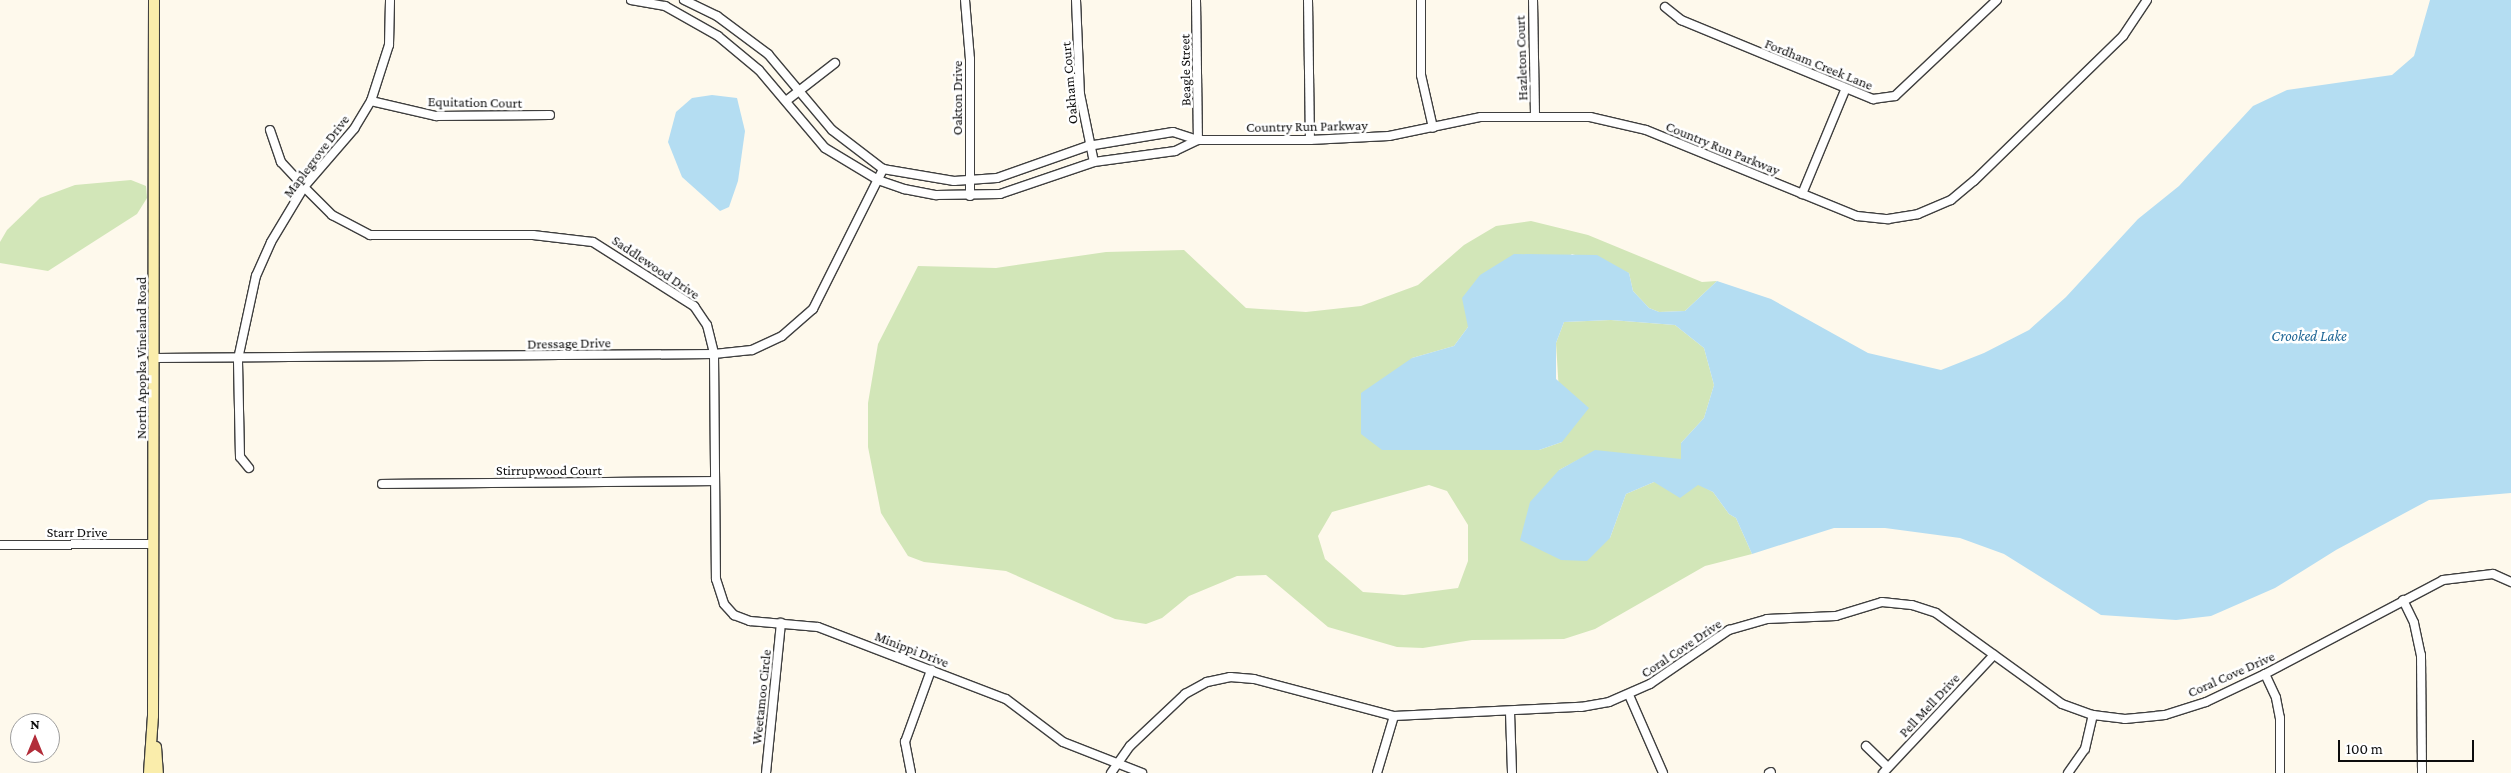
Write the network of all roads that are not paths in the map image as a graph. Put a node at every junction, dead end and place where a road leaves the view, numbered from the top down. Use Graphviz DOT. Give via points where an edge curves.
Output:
graph roads {
  1 [pos="154,0"];
  2 [pos="390,0"];
  3 [pos="631,0"];
  4 [pos="684,0"];
  5 [pos="965,0"];
  6 [pos="1076,0"];
  7 [pos="1196,0"];
  8 [pos="1308,0"];
  9 [pos="1421,0"];
  10 [pos="1533,0"];
  11 [pos="1997,0"];
  12 [pos="2147,0"];
  13 [pos="666,3"];
  14 [pos="1665,8"];
  15 [pos="835,63"];
  16 [pos="1845,90"];
  17 [pos="798,92"];
  18 [pos="371,101"];
  19 [pos="786,101"];
  20 [pos="550,115"];
  21 [pos="1535,115"];
  22 [pos="1433,128"];
  23 [pos="270,130"];
  24 [pos="1198,140"];
  25 [pos="1310,140"];
  26 [pos="1088,146"];
  27 [pos="1094,162"];
  28 [pos="883,169"];
  29 [pos="970,178"];
  30 [pos="878,180"];
  31 [pos="304,187"];
  32 [pos="1802,194"];
  33 [pos="970,196"];
  34 [pos="714,354"];
  35 [pos="154,358"];
  36 [pos="238,359"];
  37 [pos="249,468"];
  38 [pos="715,481"];
  39 [pos="382,484"];
  40 [pos="714,539"];
  41 [pos="154,544"];
  42 [pos="0,545"];
  43 [pos="2511,582"];
  44 [pos="2403,600"];
  45 [pos="780,623"];
  46 [pos="1994,654"];
  47 [pos="930,670"];
  48 [pos="2265,674"];
  49 [pos="1629,695"];
  50 [pos="1510,712"];
  51 [pos="2093,715"];
  52 [pos="153,716"];
  53 [pos="1394,716"];
  54 [pos="1866,746"];
  55 [pos="1118,762"];
  56 [pos="1886,770"];
  57 [pos="149,773"];
  58 [pos="158,773"];
  59 [pos="766,773"];
  60 [pos="911,773"];
  61 [pos="1111,773"];
  62 [pos="1142,773"];
  63 [pos="1377,773"];
  64 [pos="1512,773"];
  65 [pos="1663,773"];
  66 [pos="2068,773"];
  67 [pos="2280,773"];
  68 [pos="2422,773"];
  1 -- 35 [label="main road, North Apopka Vineland Road"];
  2 -- 18 [label="street, Maplegrove Drive" via="389,45"];
  3 -- 13 [label="street, Country Run Parkway"];
  4 -- 17 [label="street, Country Run Parkway" via="741,31 768,54"];
  5 -- 29 [label="street, Oakton Drive" via="970,59"];
  6 -- 26 [label="street, Oakham Court" via="1080,94"];
  7 -- 24 [label="street, Beagle Street"];
  8 -- 25 [label="street"];
  9 -- 22 [label="street" via="1422,75"];
  10 -- 21 [label="street, Hazleton Court"];
  11 -- 16 [label="street, Fordham Creek Lane" via="1895,96 1873,99"];
  12 -- 32 [label="street, Country Run Parkway" via="2123,36 1951,200 1918,214 1888,219 1857,216"];
  13 -- 19 [label="street, Country Run Parkway" via="718,36 760,70"];
  14 -- 16 [label="street, Fordham Creek Lane" via="1681,20"];
  15 -- 17 [label="street"];
  16 -- 32 [label="street"];
  17 -- 19 [label="street"];
  17 -- 28 [label="street, Country Run Parkway" via="832,130"];
  18 -- 20 [label="street, Equitation Court" via="436,116"];
  18 -- 31 [label="street, Maplegrove Drive" via="354,129"];
  19 -- 30 [label="street, Country Run Parkway" via="825,148"];
  21 -- 22 [label="street, Country Run Parkway" via="1480,117"];
  21 -- 32 [label="street, Country Run Parkway" via="1590,117 1646,130"];
  22 -- 25 [label="street, Country Run Parkway" via="1389,136"];
  23 -- 31 [label="street, Saddlewood Drive" via="281,162"];
  24 -- 25 [label="street, Country Run Parkway"];
  24 -- 26 [label="street, Country Run Parkway" via="1173,132"];
  24 -- 27 [label="street, Country Run Parkway" via="1175,151"];
  26 -- 27 [label="street, Oakham Court"];
  26 -- 29 [label="street, Country Run Parkway" via="1031,169 997,178"];
  27 -- 33 [label="street, Country Run Parkway" via="1038,184 1000,194"];
  28 -- 29 [label="street, Country Run Parkway" via="954,181"];
  28 -- 30 [label="street, Dressage Drive"];
  29 -- 33 [label="street, Oakton Drive"];
  30 -- 33 [label="street, Country Run Parkway" via="936,195"];
  30 -- 34 [label="street, Dressage Drive" via="813,309 782,336 760,346"];
  31 -- 34 [label="street, Saddlewood Drive" via="332,215 370,235 533,235 593,242 694,306 707,325"];
  31 -- 36 [label="street, Maplegrove Drive" via="271,242 256,276"];
  34 -- 36 [label="street, Dressage Drive"];
  34 -- 38 [label="street, Saddlewood Drive"];
  35 -- 36 [label="street, Dressage Drive"];
  35 -- 41 [label="main road, North Apopka Vineland Road"];
  36 -- 37 [label="street, Maplegrove Drive" via="240,457"];
  38 -- 39 [label="street, Stirrupwood Court"];
  38 -- 40 [label="street, Saddlewood Drive"];
  40 -- 45 [label="street, Minippi Drive" via="716,579 724,604 734,615"];
  41 -- 42 [label="street, Starr Drive"];
  41 -- 52 [label="main road, North Apopka Vineland Road"];
  43 -- 44 [label="street, Coral Cove Drive" via="2493,574 2469,574 2443,580"];
  44 -- 48 [label="street, Coral Cove Drive"];
  44 -- 68 [label="street" via="2414,623 2421,654"];
  45 -- 47 [label="street, Minippi Drive" via="818,627"];
  45 -- 59 [label="street, Weetamoo Circle"];
  46 -- 49 [label="street, Coral Cove Drive" via="1936,613 1912,605 1882,602 1836,616 1767,619 1730,630"];
  46 -- 51 [label="street, Coral Cove Drive" via="2062,704"];
  46 -- 56 [label="street, Pell Mell Drive"];
  47 -- 55 [label="street, Minippi Drive" via="1006,699 1063,742"];
  47 -- 60 [label="street" via="905,742"];
  48 -- 51 [label="street, Coral Cove Drive" via="2206,702 2164,714 2125,719"];
  48 -- 67 [label="street" via="2276,698 2280,718"];
  49 -- 50 [label="street, Coral Cove Drive" via="1581,708"];
  49 -- 65 [label="street"];
  50 -- 53 [label="street, Coral Cove Drive"];
  50 -- 64 [label="street"];
  51 -- 66 [label="street" via="2085,748"];
  52 -- 57 [label="main road, North Apopka Vineland Road"];
  52 -- 58 [label="main road, North Apopka Vineland Road"];
  53 -- 55 [label="street, Coral Cove Drive" via="1254,680 1230,677 1207,682 1185,694"];
  53 -- 63 [label="street"];
  54 -- 56 [label="street"];
  55 -- 61 [label="street, Coral Cove Drive"];
  55 -- 62 [label="street, Minippi Drive"];
}
